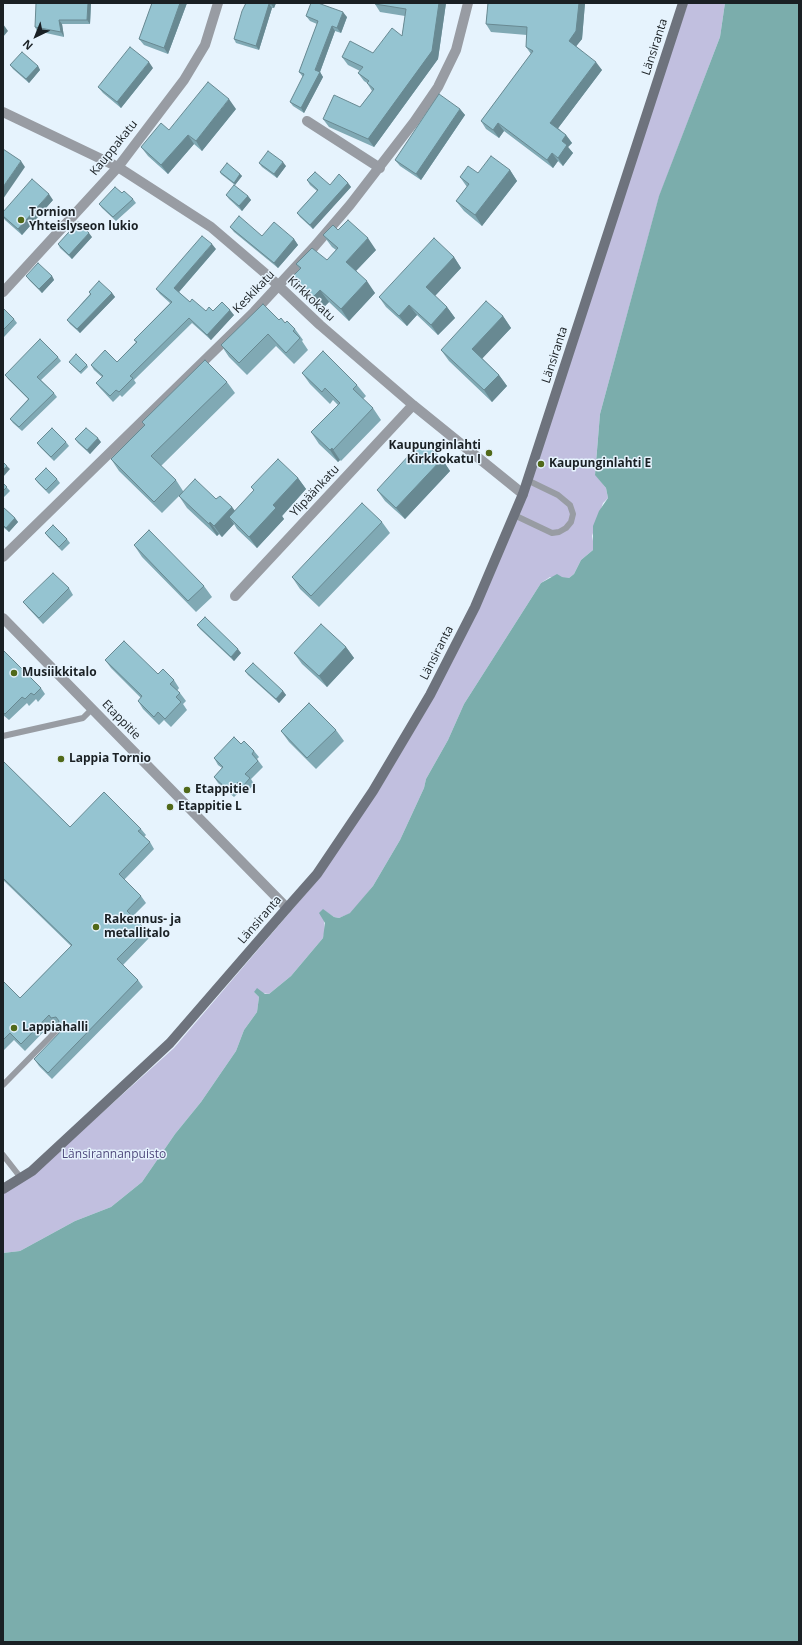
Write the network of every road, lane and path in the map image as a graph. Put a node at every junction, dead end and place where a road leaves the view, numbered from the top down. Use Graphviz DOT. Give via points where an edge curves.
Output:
graph roads {
  1 [pos="218,3"];
  2 [pos="468,3"];
  3 [pos="683,3"];
  4 [pos="3,112"];
  5 [pos="308,121"];
  6 [pos="118,167"];
  7 [pos="380,168"];
  8 [pos="278,286"];
  9 [pos="3,292"];
  10 [pos="413,405"];
  11 [pos="527,480"];
  12 [pos="523,494"];
  13 [pos="514,515"];
  14 [pos="3,557"];
  15 [pos="235,596"];
  16 [pos="3,618"];
  17 [pos="92,709"];
  18 [pos="3,736"];
  19 [pos="287,908"];
  20 [pos="60,1028"];
  21 [pos="3,1085"];
  22 [pos="3,1155"];
  23 [pos="21,1178"];
  24 [pos="3,1189"];
  1 -- 6 [label="street, Kauppakatu" via="205,45 184,80"];
  2 -- 7 [label="street, Keskikatu" via="456,50 438,87"];
  3 -- 11 [label="street, Länsiranta"];
  4 -- 6 [label="street, Kirkkokatu"];
  5 -- 7 [label="street"];
  6 -- 8 [label="street, Kirkkokatu" via="211,227"];
  6 -- 9 [label="street, Kauppakatu"];
  7 -- 8 [label="street, Keskikatu"];
  8 -- 10 [label="street, Kirkkokatu"];
  8 -- 14 [label="street, Keskikatu"];
  10 -- 12 [label="street, Kirkkokatu"];
  10 -- 15 [label="street, Ylipäänkatu"];
  11 -- 12 [label="street, Länsiranta"];
  11 -- 13 [label="lane" via="558,495 570,505 573,514 571,522 566,528 552,533"];
  12 -- 13 [label="street, Länsiranta"];
  13 -- 19 [label="street, Länsiranta" via="475,607 430,695 373,791 317,874"];
  16 -- 17 [label="street, Etappitie"];
  17 -- 18 [label="lane" via="83,718"];
  17 -- 19 [label="street, Etappitie"];
  19 -- 23 [label="street, Länsiranta" via="170,1043 32,1171"];
  20 -- 21 [label="lane"];
  22 -- 23 [label="lane"];
  23 -- 24 [label="street, Länsiranta"];
}
